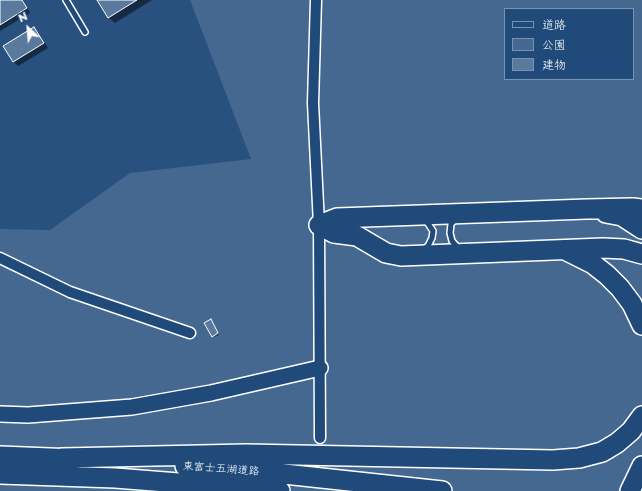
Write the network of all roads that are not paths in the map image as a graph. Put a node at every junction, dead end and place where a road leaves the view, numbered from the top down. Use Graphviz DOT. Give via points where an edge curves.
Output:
graph roads {
  1 [pos="66,0"];
  2 [pos="316,0"];
  3 [pos="85,32"];
  4 [pos="587,209"];
  5 [pos="642,209"];
  6 [pos="464,214"];
  7 [pos="417,215"];
  8 [pos="319,225"];
  9 [pos="642,229"];
  10 [pos="562,249"];
  11 [pos="470,253"];
  12 [pos="642,254"];
  13 [pos="413,255"];
  14 [pos="0,258"];
  15 [pos="642,325"];
  16 [pos="190,333"];
  17 [pos="320,368"];
  18 [pos="0,414"];
  19 [pos="642,416"];
  20 [pos="320,438"];
  21 [pos="0,456"];
  22 [pos="62,458"];
  23 [pos="642,466"];
  24 [pos="0,474"];
  25 [pos="115,478"];
  26 [pos="196,491"];
  27 [pos="280,491"];
  28 [pos="442,491"];
  29 [pos="630,491"];
  1 -- 3 [label="lane"];
  2 -- 8 [label="street" via="313,103"];
  4 -- 5 [label="highway"];
  4 -- 6 [label="highway"];
  4 -- 9 [label="highway" via="622,216"];
  6 -- 7 [label="highway"];
  6 -- 11 [label="lane" via="451,224 450,233 458,248"];
  7 -- 8 [label="highway" via="338,218"];
  7 -- 13 [label="lane" via="425,219 433,231 428,246"];
  8 -- 13 [label="highway" via="334,233 357,236 386,253"];
  8 -- 17 [label="street"];
  10 -- 11 [label="highway"];
  10 -- 12 [label="highway" via="624,249"];
  10 -- 15 [label="highway" via="594,264 607,275 628,299"];
  11 -- 13 [label="highway"];
  14 -- 16 [label="street" via="70,292"];
  17 -- 18 [label="street" via="211,393 132,407 28,415"];
  17 -- 20 [label="street"];
  19 -- 22 [label="highway" via="617,444 602,452 579,458 554,460 246,454"];
  21 -- 22 [label="highway, 東富士五湖道路"];
  22 -- 28 [label="highway, 東富士五湖道路" via="256,471"];
  23 -- 29 [label="highway"];
  24 -- 25 [label="highway, 東富士五湖道路"];
  25 -- 26 [label="highway"];
  25 -- 27 [label="highway, 東富士五湖道路"];
}
